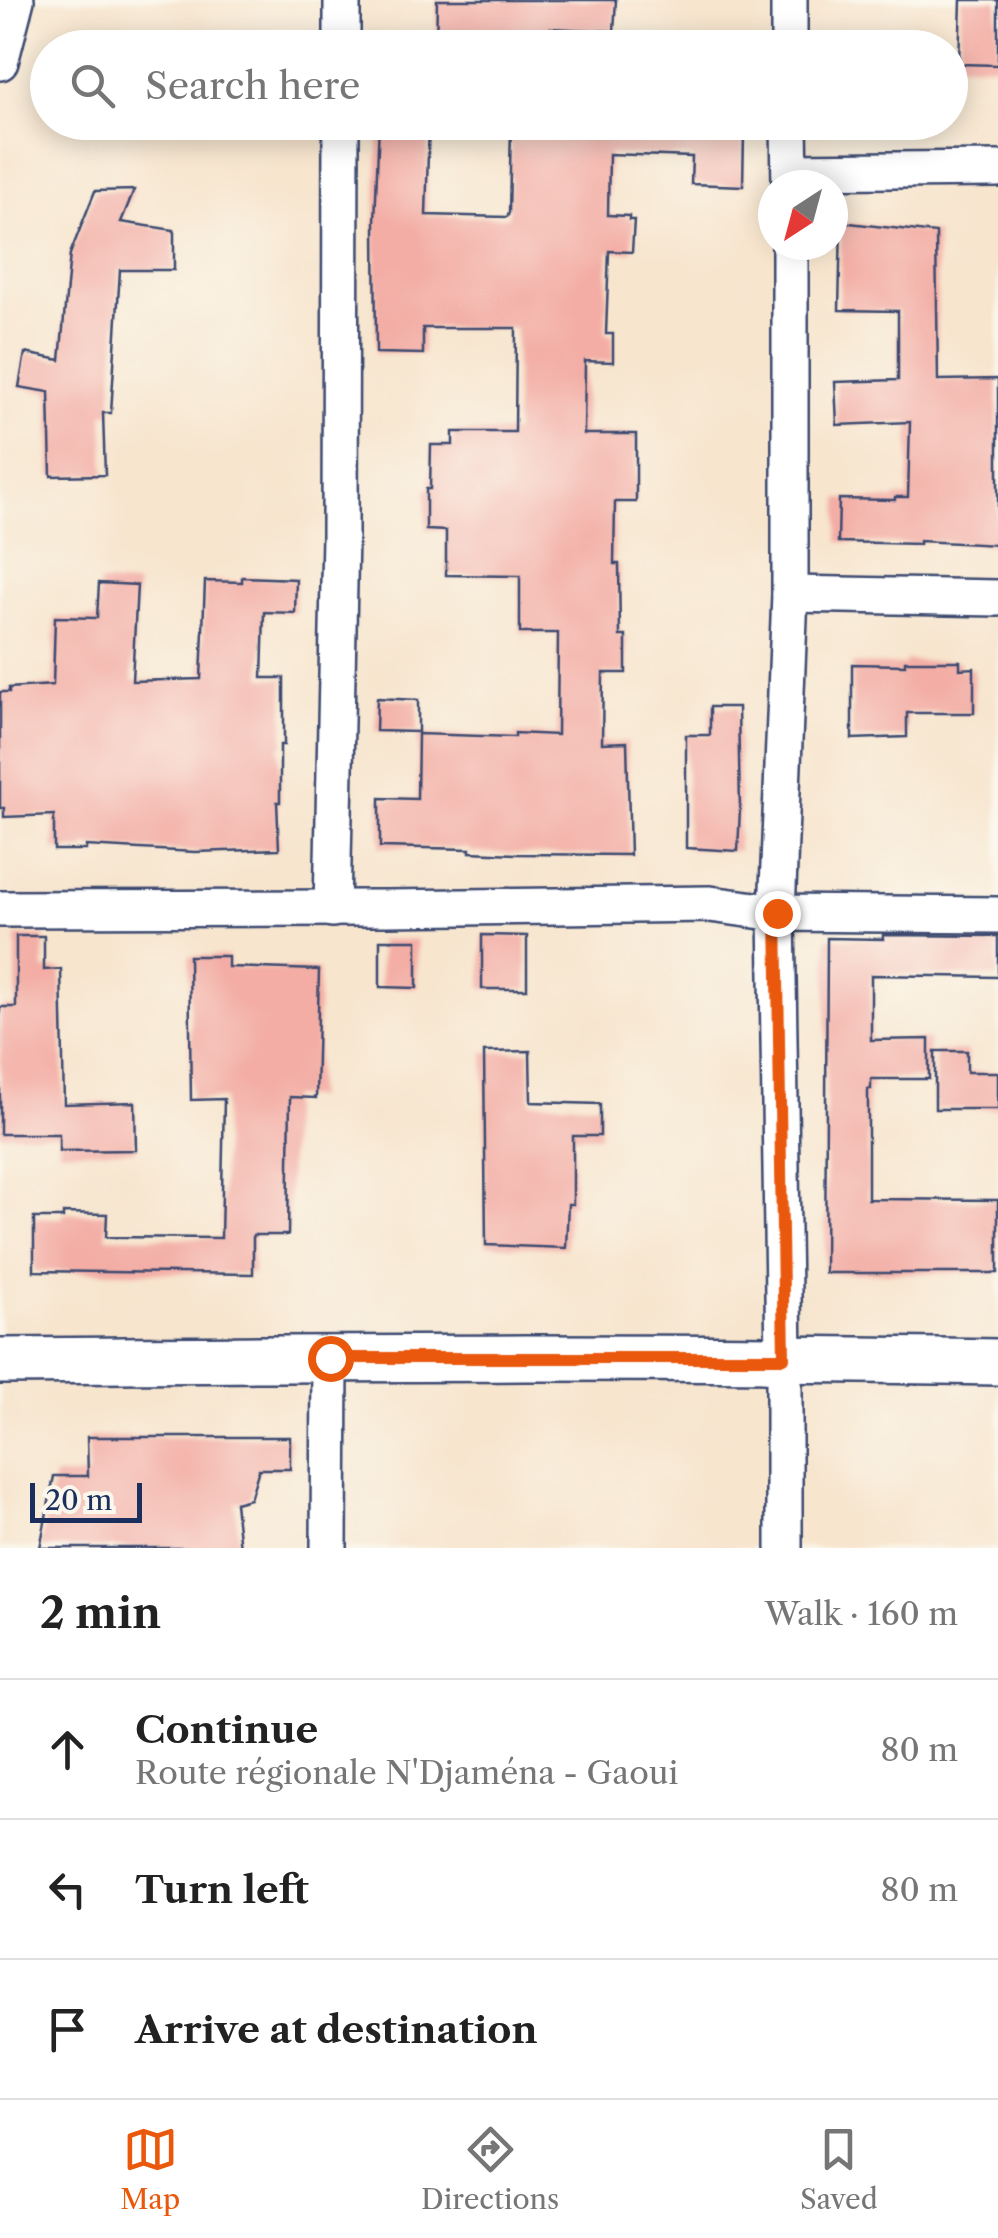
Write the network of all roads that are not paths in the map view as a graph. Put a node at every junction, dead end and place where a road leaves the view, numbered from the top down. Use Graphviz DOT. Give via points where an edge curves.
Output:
graph roads {
  1 [pos="16,0"];
  2 [pos="342,0"];
  3 [pos="789,0"];
  4 [pos="342,30"];
  5 [pos="789,30"];
  6 [pos="0,62"];
  7 [pos="341,140"];
  8 [pos="790,140"];
  9 [pos="998,168"];
  10 [pos="790,170"];
  11 [pos="848,175"];
  12 [pos="790,260"];
  13 [pos="790,594"];
  14 [pos="998,598"];
  15 [pos="332,909"];
  16 [pos="0,910"];
  17 [pos="777,913"];
  18 [pos="998,915"];
  19 [pos="330,1358"];
  20 [pos="784,1358"];
  21 [pos="0,1361"];
  22 [pos="998,1362"];
  23 [pos="329,1548"];
  24 [pos="784,1548"];
  1 -- 6 [label="street"];
  2 -- 4 [label="street"];
  3 -- 5 [label="street"];
  7 -- 15 [label="street"];
  8 -- 10 [label="street"];
  9 -- 11 [label="street"];
  12 -- 13 [label="street"];
  13 -- 14 [label="street"];
  13 -- 17 [label="street"];
  15 -- 16 [label="street"];
  15 -- 17 [label="street" via="710,904"];
  17 -- 18 [label="street"];
  17 -- 20 [label="street"];
  19 -- 20 [label="street"];
  19 -- 21 [label="street"];
  19 -- 23 [label="street"];
  20 -- 22 [label="street"];
  20 -- 24 [label="street"];
}
